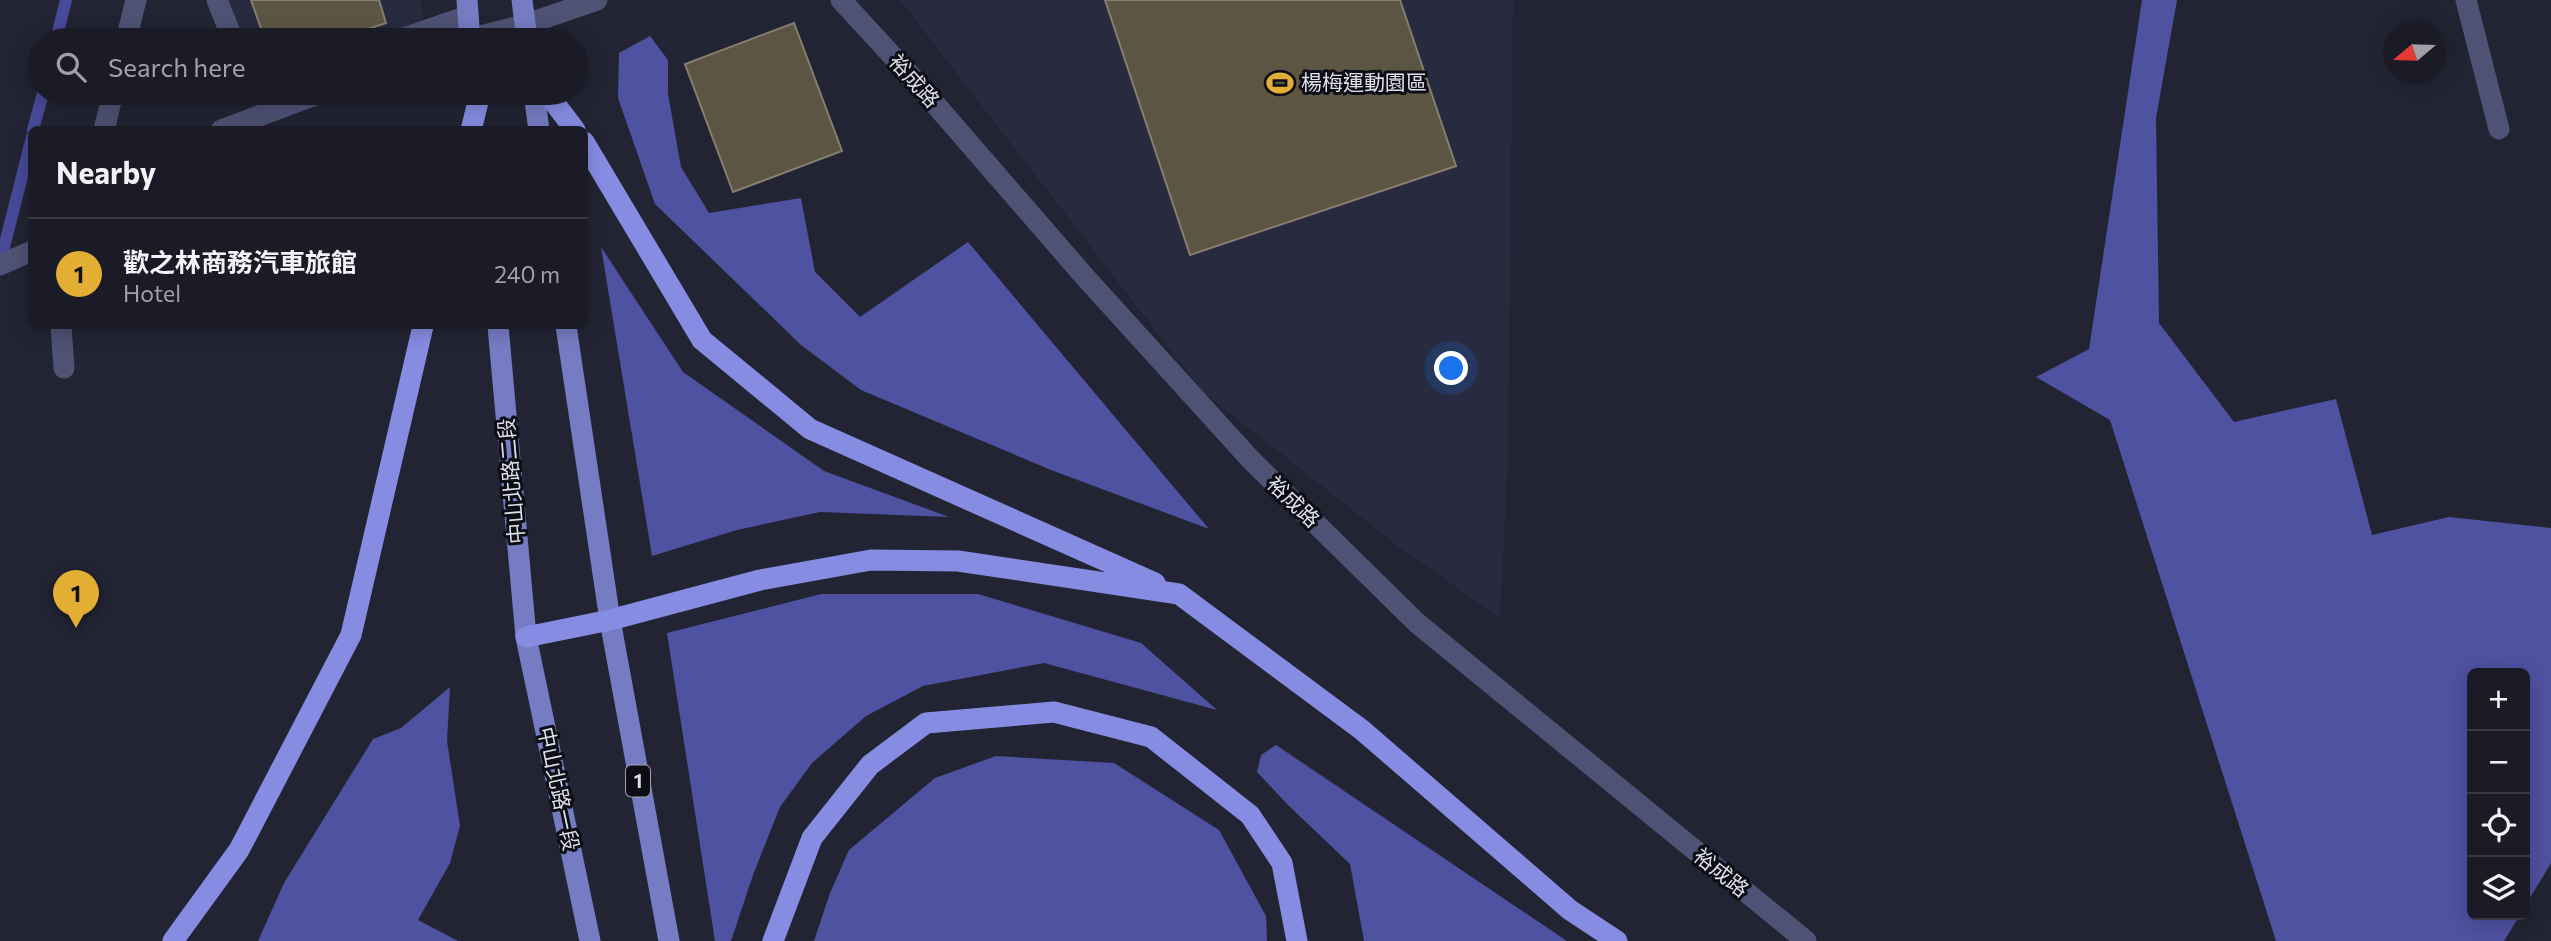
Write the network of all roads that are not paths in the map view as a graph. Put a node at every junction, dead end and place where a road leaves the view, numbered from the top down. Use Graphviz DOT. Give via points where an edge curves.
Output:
graph roads {
  1 [pos="136,0"];
  2 [pos="217,0"];
  3 [pos="522,0"];
  4 [pos="597,0"];
  5 [pos="841,0"];
  6 [pos="2466,0"];
  7 [pos="468,8"];
  8 [pos="129,28"];
  9 [pos="228,28"];
  10 [pos="424,28"];
  11 [pos="468,28"];
  12 [pos="525,28"];
  13 [pos="536,28"];
  14 [pos="110,105"];
  15 [pos="288,105"];
  16 [pos="476,105"];
  17 [pos="478,105"];
  18 [pos="536,105"];
  19 [pos="556,105"];
  20 [pos="105,126"];
  21 [pos="231,126"];
  22 [pos="472,126"];
  23 [pos="481,126"];
  24 [pos="538,126"];
  25 [pos="572,126"];
  26 [pos="2499,129"];
  27 [pos="588,149"];
  28 [pos="28,253"];
  29 [pos="0,265"];
  30 [pos="61,329"];
  31 [pos="422,329"];
  32 [pos="498,329"];
  33 [pos="566,329"];
  34 [pos="64,368"];
  35 [pos="1180,594"];
  36 [pos="610,620"];
  37 [pos="526,637"];
  38 [pos="173,941"];
  39 [pos="590,941"];
  40 [pos="669,941"];
  41 [pos="772,941"];
  42 [pos="1297,941"];
  43 [pos="1617,941"];
  44 [pos="1806,941"];
  1 -- 8 [label="street"];
  2 -- 9 [label="street"];
  3 -- 12 [label="main road"];
  4 -- 13 [label="street"];
  5 -- 44 [label="street, 裕成路" via="1251,460 1417,623"];
  6 -- 26 [label="street"];
  7 -- 10 [label="street"];
  7 -- 11 [label="main road"];
  14 -- 20 [label="street"];
  15 -- 21 [label="street"];
  16 -- 22 [label="highway"];
  17 -- 23 [label="main road"];
  18 -- 24 [label="main road"];
  19 -- 25 [label="highway"];
  27 -- 35 [label="highway" via="702,341 810,429"];
  28 -- 29 [label="street"];
  30 -- 34 [label="street"];
  31 -- 38 [label="highway" via="351,635 239,850"];
  32 -- 37 [label="main road, 中山北路二段"];
  33 -- 36 [label="main road, 1"];
  35 -- 36 [label="highway" via="958,561 872,560 760,580"];
  35 -- 43 [label="highway" via="1362,730 1570,910"];
  36 -- 37 [label="highway"];
  36 -- 40 [label="main road, 1"];
  37 -- 39 [label="main road, 中山北路一段"];
  41 -- 42 [label="highway" via="812,838 870,765 926,723 1054,712 1151,737 1250,815 1282,863"];
}
